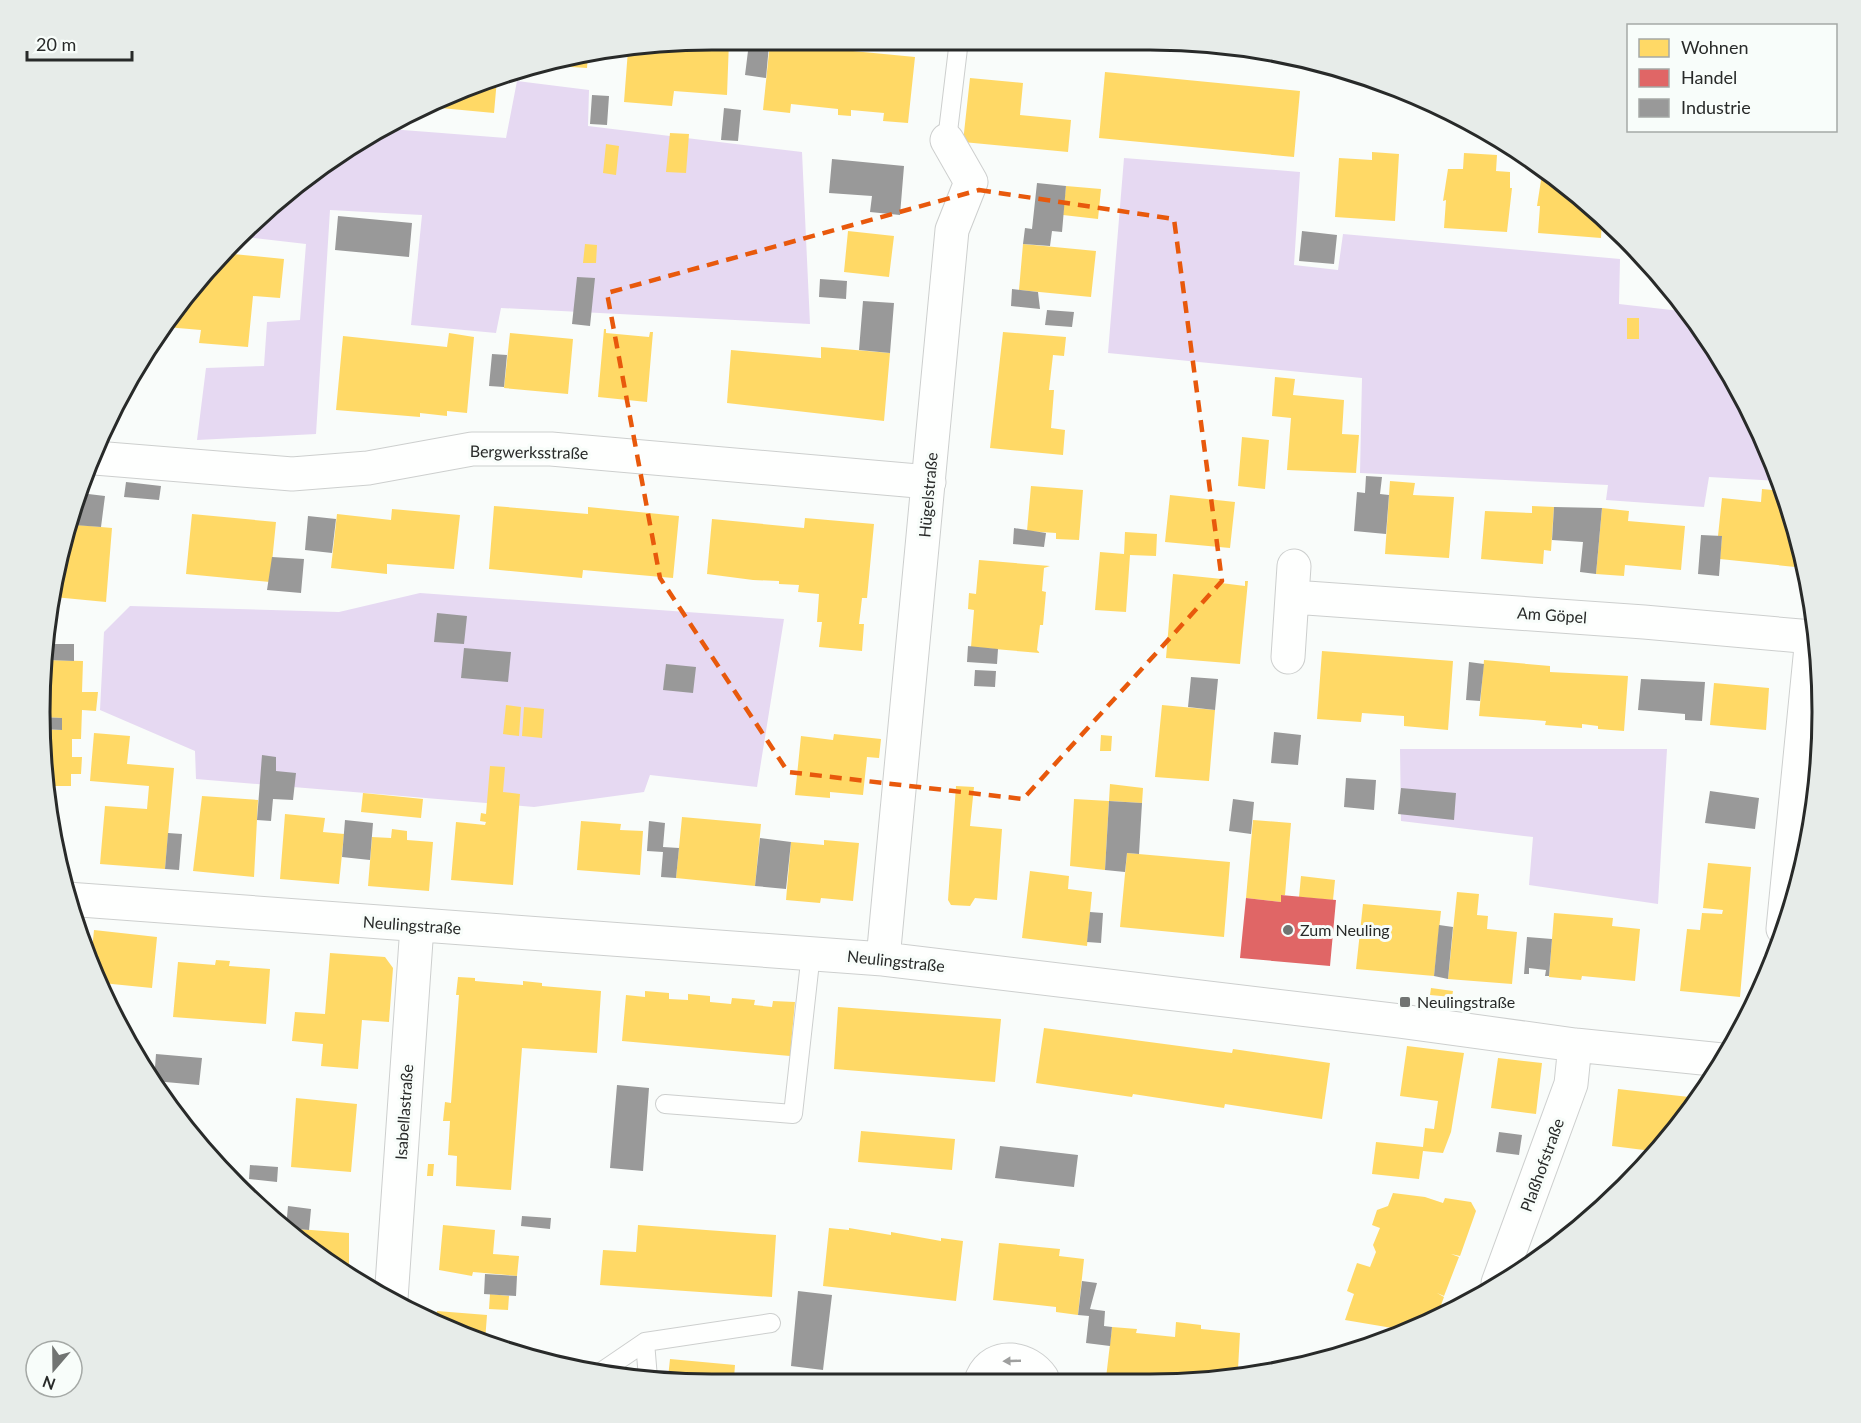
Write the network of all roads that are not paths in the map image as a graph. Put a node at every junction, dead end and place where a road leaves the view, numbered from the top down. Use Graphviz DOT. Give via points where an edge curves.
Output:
graph roads {
  1 [pos="958,50"];
  2 [pos="947,140"];
  3 [pos="100,458"];
  4 [pos="929,482"];
  5 [pos="1807,636"];
  6 [pos="1288,657"];
  7 [pos="1810,667"];
  8 [pos="1787,889"];
  9 [pos="77,900"];
  10 [pos="417,926"];
  11 [pos="811,953"];
  12 [pos="883,959"];
  13 [pos="1575,1045"];
  14 [pos="1712,1059"];
  15 [pos="665,1104"];
  16 [pos="1502,1271"];
  17 [pos="392,1291"];
  18 [pos="771,1323"];
  19 [pos="645,1342"];
  20 [pos="611,1366"];
  21 [pos="647,1370"];
  22 [pos="985,1374"];
  23 [pos="1039,1374"];
  1 -- 2 [label="lane, Hügelstraße"];
  2 -- 4 [label="street, Hügelstraße" via="971,182 952,230"];
  3 -- 4 [label="street, Bergwerksstraße" via="292,474 368,468 475,449 552,449"];
  4 -- 12 [label="street, Hügelstraße"];
  5 -- 6 [label="street, Am Göpel" via="1293,582"];
  7 -- 8 [label="street, Am Göpel"];
  9 -- 10 [label="street, Neulingstraße"];
  10 -- 11 [label="street, Neulingstraße"];
  10 -- 17 [label="street, Isabellastraße"];
  11 -- 12 [label="street, Neulingstraße"];
  11 -- 15 [label="lane" via="794,1114"];
  12 -- 13 [label="street, Neulingstraße"];
  13 -- 14 [label="street, Neulingstraße"];
  13 -- 16 [label="street, Plaßhofstraße" via="1571,1084"];
  18 -- 19 [label="lane"];
  19 -- 20 [label="lane"];
  19 -- 21 [label="lane"];
  23 -- 22 [label="street, one-way" via="1023,1361 1008,1359 994,1364"];
}
